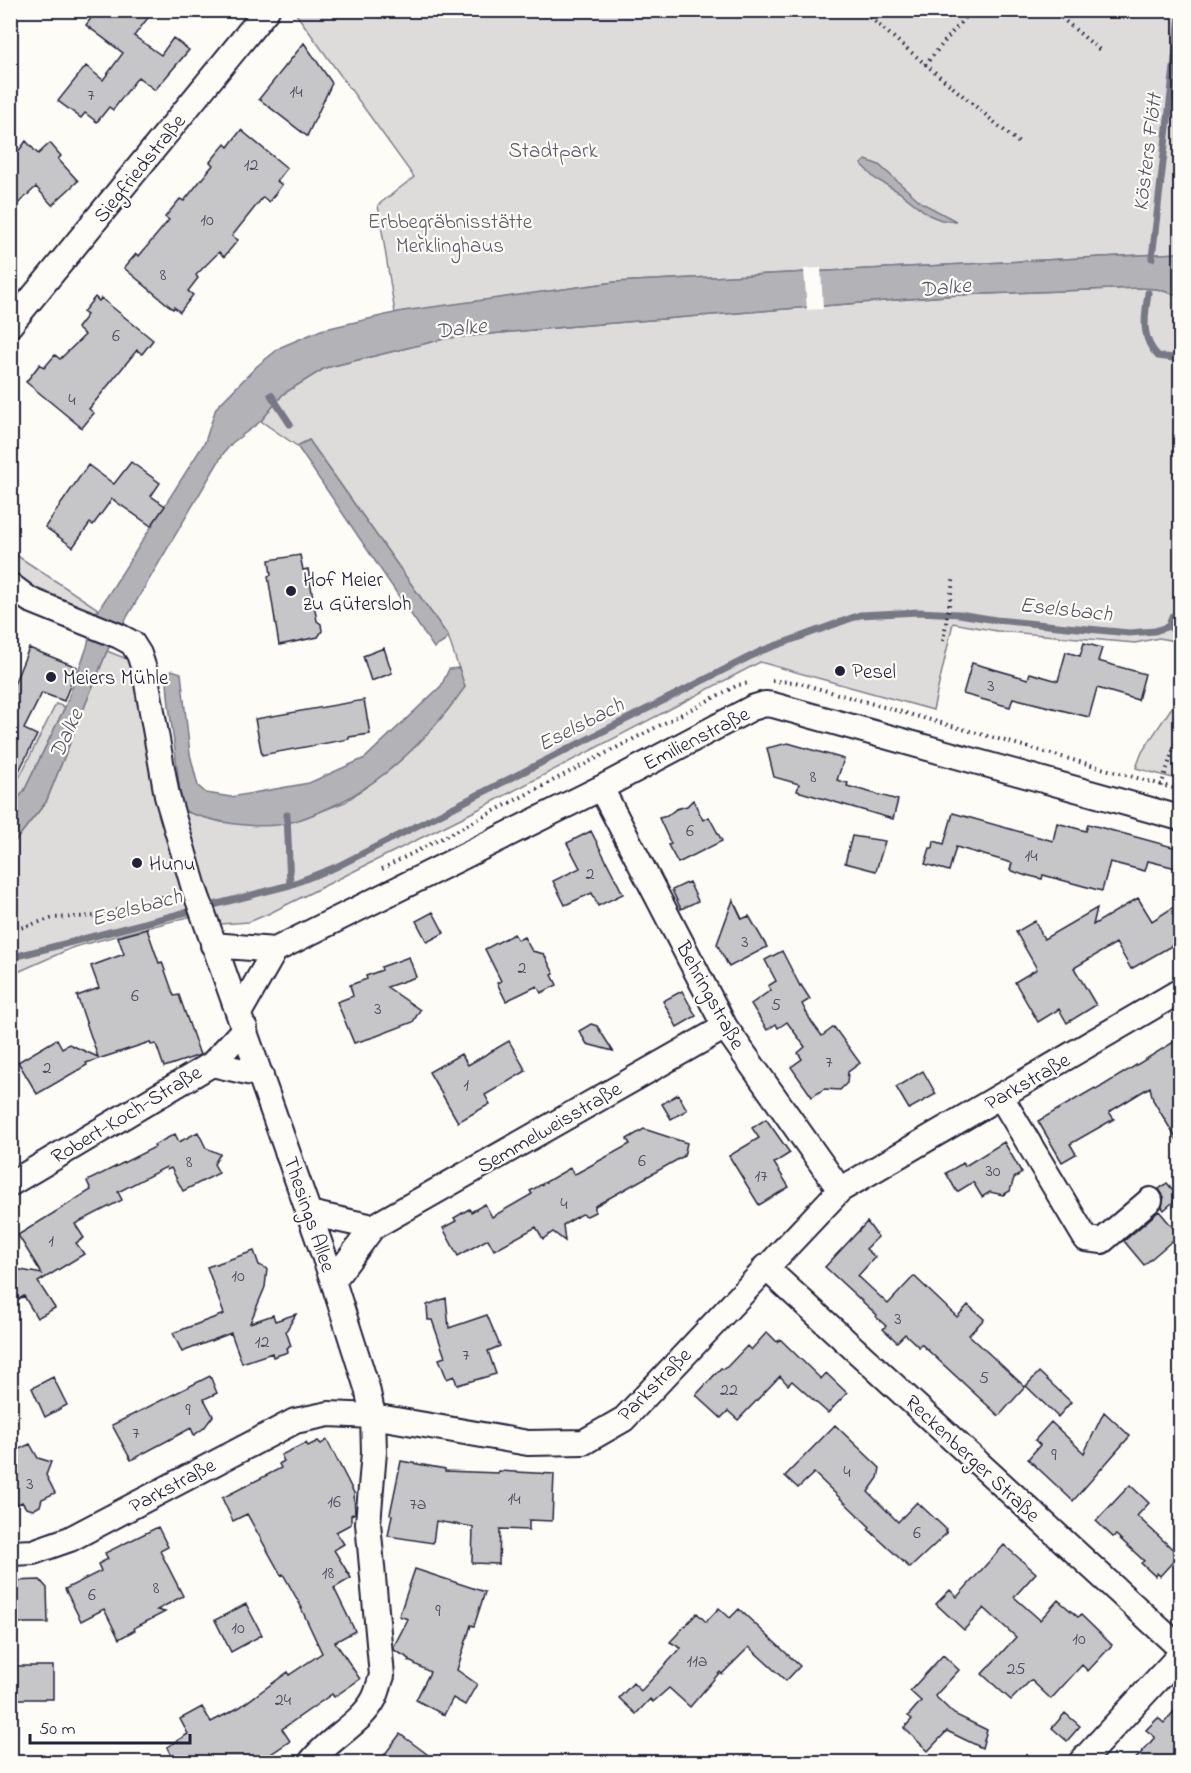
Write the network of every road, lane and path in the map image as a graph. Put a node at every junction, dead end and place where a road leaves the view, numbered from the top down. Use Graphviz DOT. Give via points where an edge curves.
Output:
graph roads {
  1 [pos="267,10"];
  2 [pos="861,10"];
  3 [pos="971,10"];
  4 [pos="1052,10"];
  5 [pos="1102,52"];
  6 [pos="925,64"];
  7 [pos="1019,143"];
  8 [pos="10,325"];
  9 [pos="954,576"];
  10 [pos="10,585"];
  11 [pos="944,641"];
  12 [pos="770,681"];
  13 [pos="759,682"];
  14 [pos="1180,730"];
  15 [pos="1161,785"];
  16 [pos="601,788"];
  17 [pos="1180,790"];
  18 [pos="1153,810"];
  19 [pos="1180,818"];
  20 [pos="382,869"];
  21 [pos="199,902"];
  22 [pos="10,931"];
  23 [pos="213,945"];
  24 [pos="275,950"];
  25 [pos="1180,991"];
  26 [pos="242,1021"];
  27 [pos="725,1027"];
  28 [pos="212,1064"];
  29 [pos="261,1075"];
  30 [pos="1001,1096"];
  31 [pos="10,1184"];
  32 [pos="840,1190"];
  33 [pos="1150,1200"];
  34 [pos="309,1213"];
  35 [pos="373,1227"];
  36 [pos="765,1268"];
  37 [pos="333,1281"];
  38 [pos="373,1416"];
  39 [pos="10,1552"];
  40 [pos="1180,1648"];
  41 [pos="1180,1655"];
  42 [pos="311,1762"];
  43 [pos="1081,1762"];
  1 -- 8 [label="street, Siegfriedstraße"];
  2 -- 6 [label="path"];
  3 -- 6 [label="path"];
  4 -- 5 [label="path"];
  6 -- 7 [label="path"];
  9 -- 11 [label="path"];
  10 -- 21 [label="street, Thesings Allee" via="30,600 119,636 132,643 139,654 167,796"];
  12 -- 15 [label="path" via="795,682"];
  13 -- 20 [label="path" via="738,685"];
  14 -- 15 [label="path"];
  15 -- 17 [label="path"];
  15 -- 18 [label="path"];
  16 -- 18 [label="street, Emilienstraße" via="765,704"];
  16 -- 24 [label="street, Emilienstraße"];
  16 -- 27 [label="street, Behringstraße"];
  18 -- 19 [label="street, Emilienstraße"];
  21 -- 22 [label="path" via="53,918"];
  21 -- 23 [label="street, Thesings Allee"];
  23 -- 24 [label="street"];
  23 -- 26 [label="street, Thesings Allee"];
  24 -- 26 [label="street"];
  25 -- 30 [label="street, Parkstraße"];
  26 -- 28 [label="street, Robert-Koch-Straße"];
  26 -- 29 [label="street, Thesings Allee"];
  27 -- 32 [label="street, Behringstraße"];
  27 -- 35 [label="street, Semmelweisstraße"];
  28 -- 29 [label="street, Robert-Koch-Straße"];
  28 -- 31 [label="street, Robert-Koch-Straße"];
  29 -- 34 [label="street, Thesings Allee"];
  30 -- 32 [label="street, Parkstraße"];
  30 -- 33 [label="street" via="1086,1239 1102,1241"];
  32 -- 36 [label="street, Parkstraße"];
  34 -- 35 [label="street"];
  34 -- 37 [label="street, Thesings Allee"];
  35 -- 37 [label="street, Semmelweisstraße"];
  36 -- 38 [label="street, Parkstraße" via="624,1419 584,1442 528,1443"];
  36 -- 40 [label="street, Reckenberger Straße"];
  37 -- 38 [label="street, Thesings Allee"];
  38 -- 39 [label="street, Parkstraße" via="329,1414 295,1421 69,1539 33,1552"];
  38 -- 42 [label="street, Thesings Allee" via="375,1452 368,1522 382,1676 374,1699 364,1712"];
  41 -- 43 [label="street"];
}
